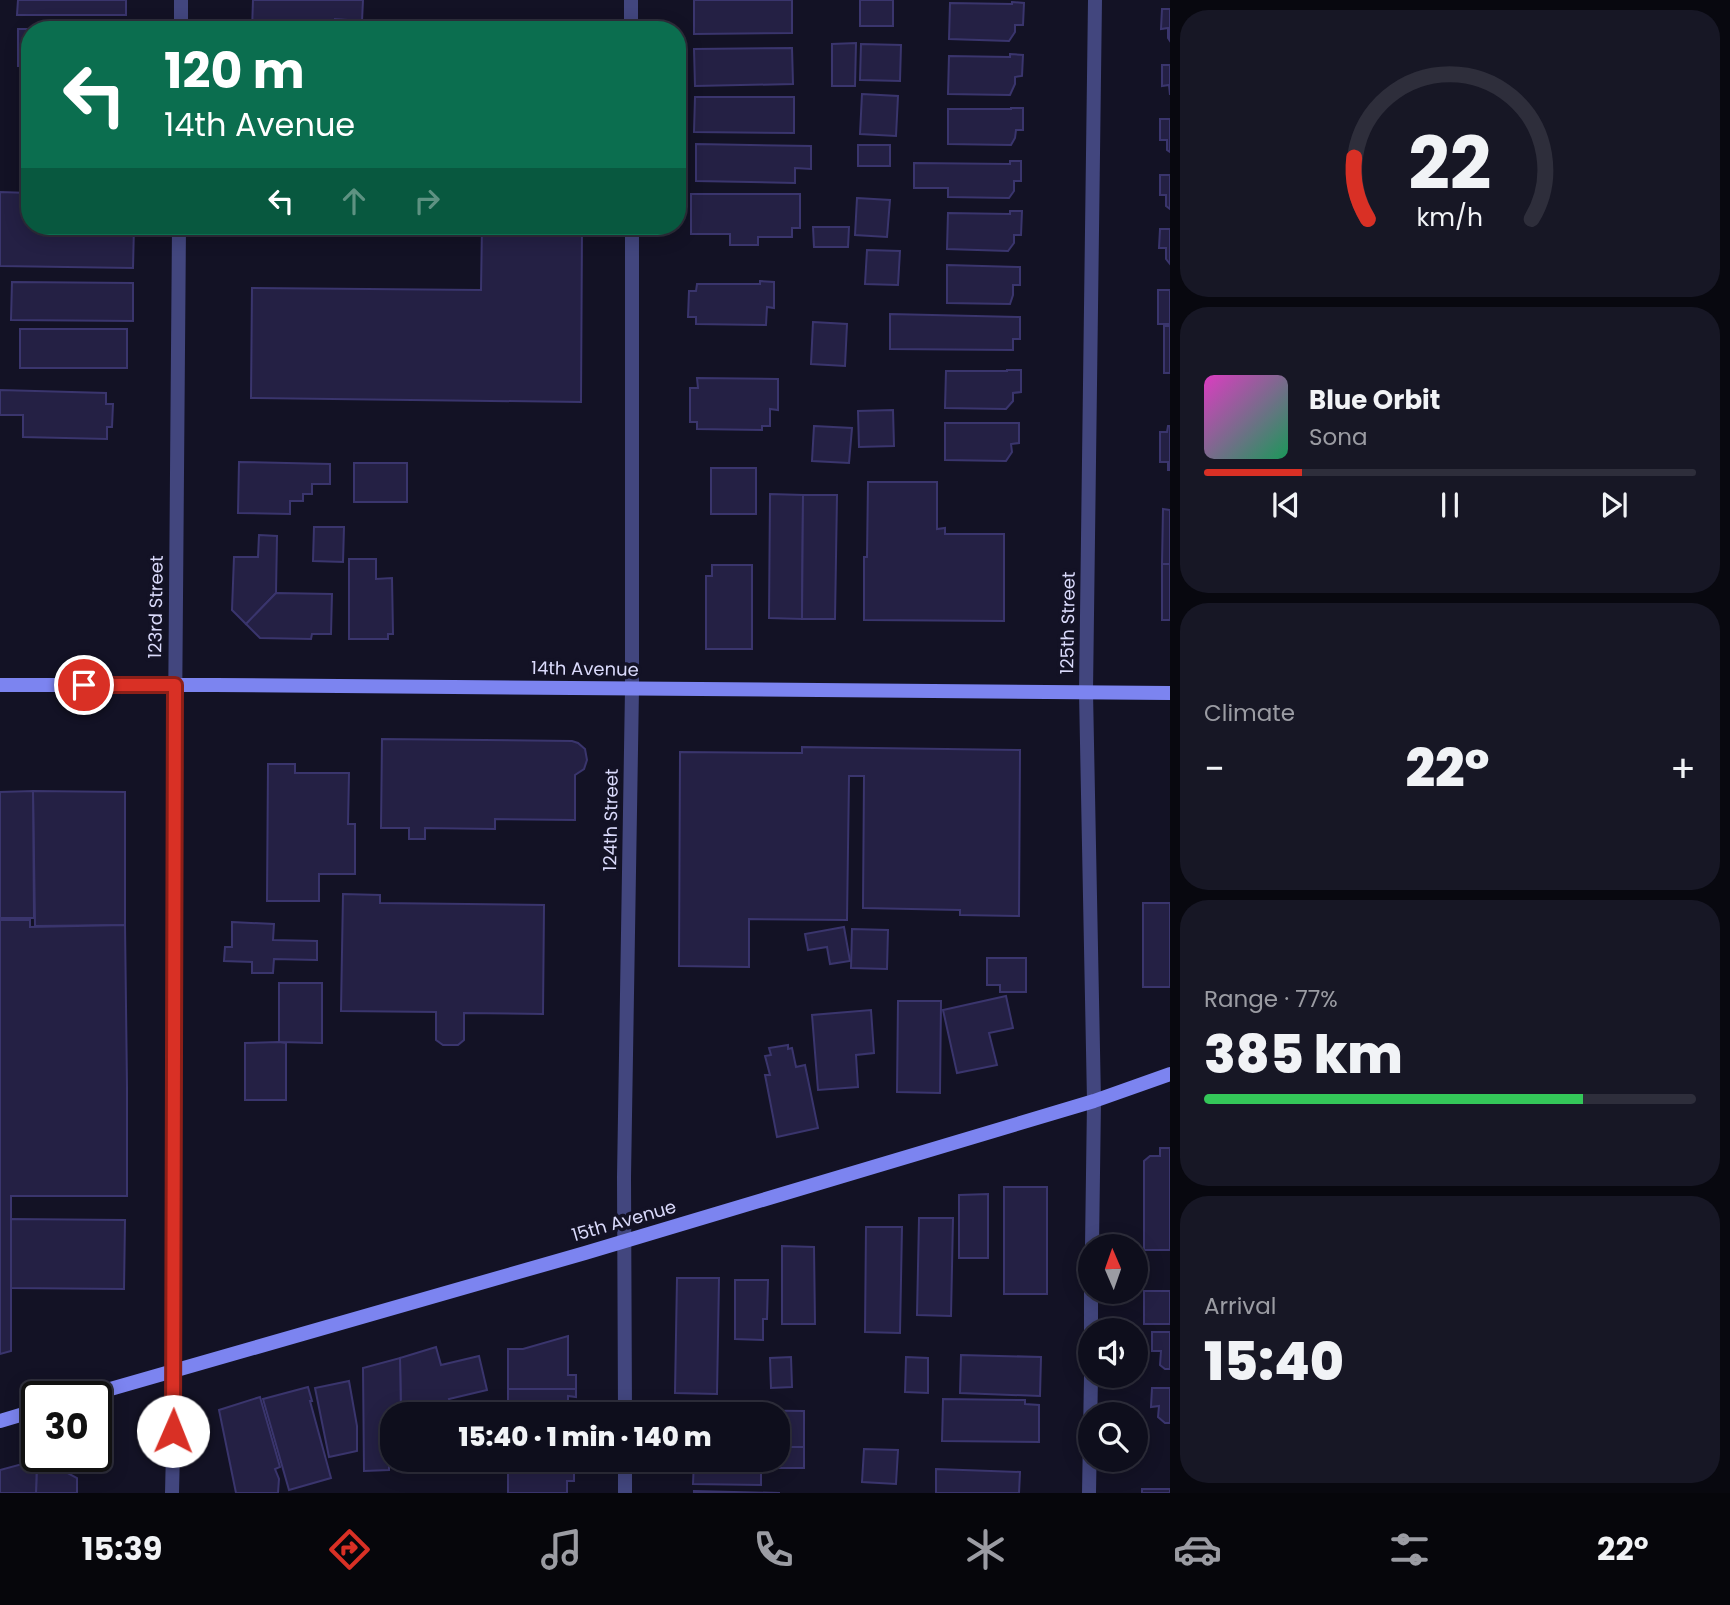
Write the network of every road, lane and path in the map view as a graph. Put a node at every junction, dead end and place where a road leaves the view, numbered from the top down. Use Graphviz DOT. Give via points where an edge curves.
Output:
graph roads {
  1 [pos="181,0"];
  2 [pos="631,0"];
  3 [pos="1095,0"];
  4 [pos="181,21"];
  5 [pos="631,21"];
  6 [pos="179,235"];
  7 [pos="632,235"];
  8 [pos="0,685"];
  9 [pos="175,685"];
  10 [pos="632,689"];
  11 [pos="1086,692"];
  12 [pos="1170,692"];
  13 [pos="1170,1074"];
  14 [pos="1094,1101"];
  15 [pos="1092,1234"];
  16 [pos="625,1241"];
  17 [pos="173,1372"];
  18 [pos="1091,1388"];
  19 [pos="112,1389"];
  20 [pos="625,1402"];
  21 [pos="21,1415"];
  22 [pos="0,1421"];
  23 [pos="625,1472"];
  24 [pos="172,1493"];
  25 [pos="625,1493"];
  26 [pos="1089,1493"];
  1 -- 4 [label="street"];
  2 -- 5 [label="street"];
  3 -- 11 [label="street, 125th Street"];
  6 -- 9 [label="street, 123rd Street"];
  7 -- 10 [label="street, 124th Street"];
  8 -- 9 [label="street, 14th Avenue"];
  9 -- 10 [label="street, 14th Avenue"];
  9 -- 17 [label="street, 123rd Street"];
  10 -- 11 [label="street, 14th Avenue"];
  10 -- 16 [label="street, 124th Street"];
  11 -- 12 [label="street, 14th Avenue"];
  11 -- 14 [label="street, 125th Street"];
  13 -- 14 [label="street, 15th Avenue"];
  14 -- 15 [label="street, 125th Street"];
  14 -- 16 [label="street, 15th Avenue"];
  16 -- 17 [label="street, 15th Avenue"];
  16 -- 20 [label="street, 124th Street"];
  17 -- 19 [label="street, 15th Avenue"];
  17 -- 24 [label="street, 123rd Street"];
  18 -- 26 [label="street"];
  21 -- 22 [label="street"];
  23 -- 25 [label="street"];
}
